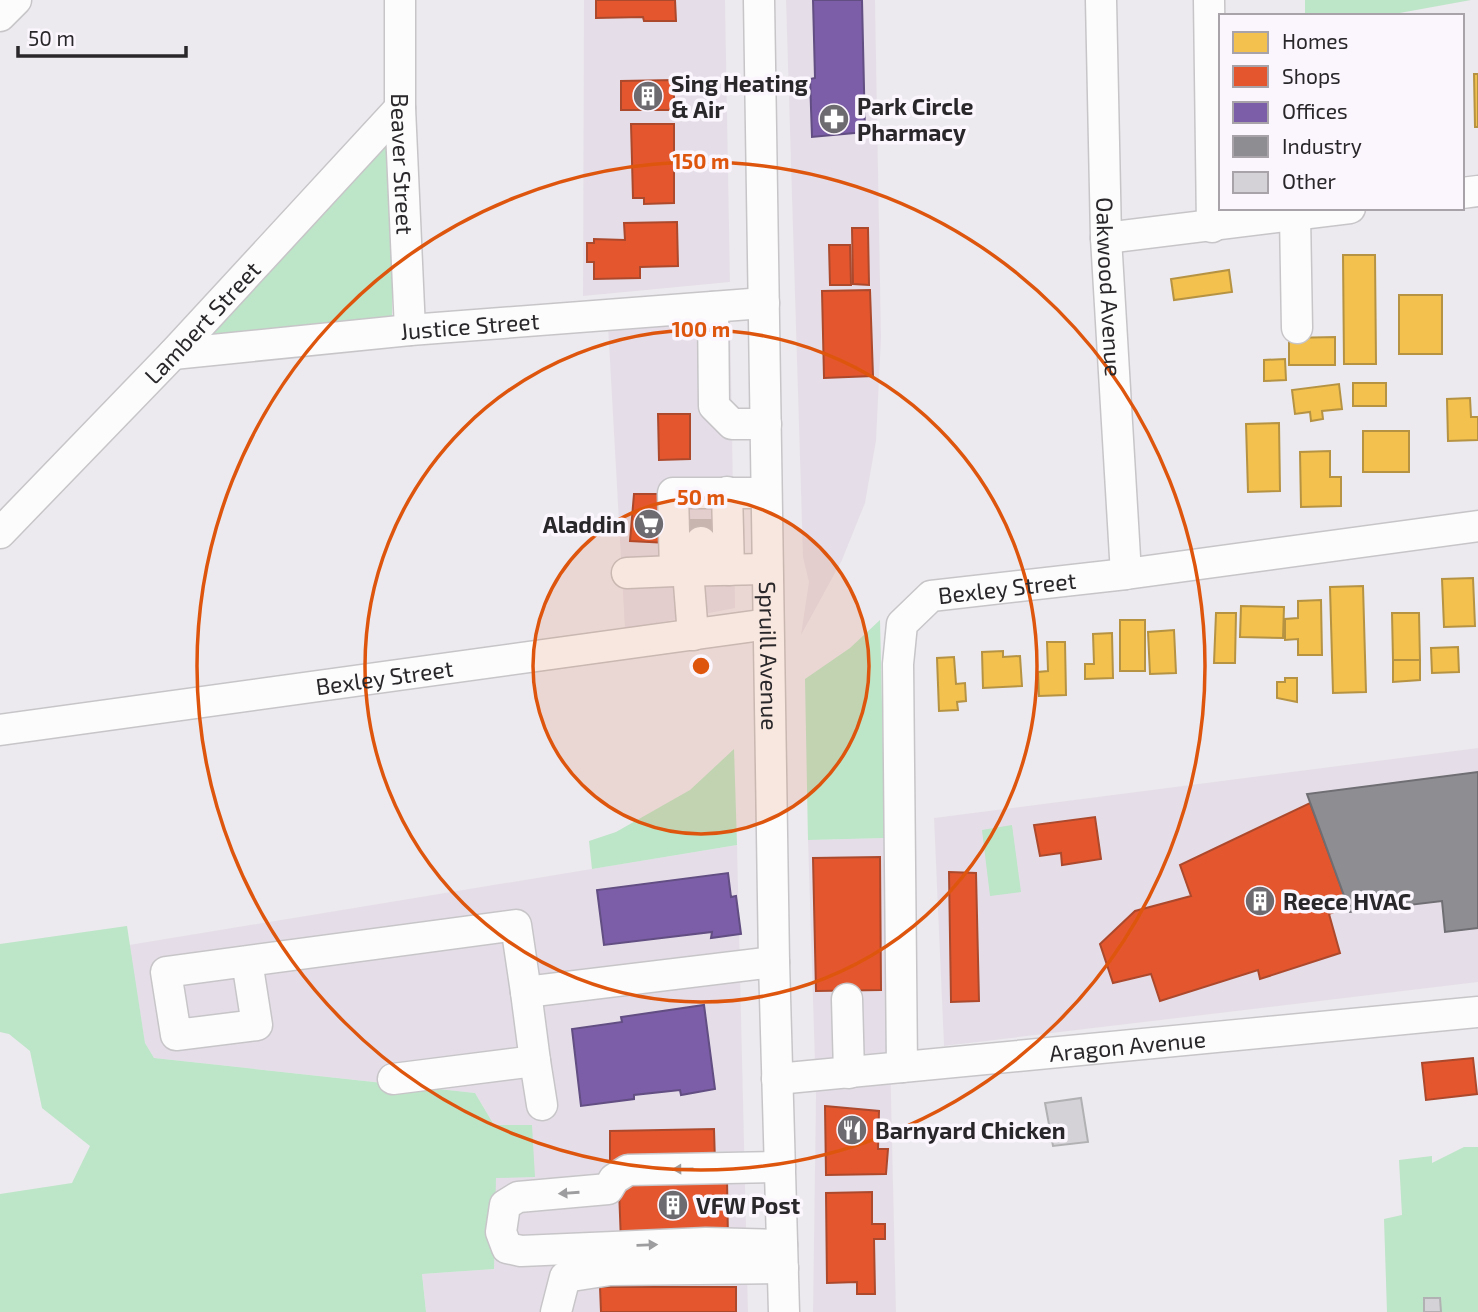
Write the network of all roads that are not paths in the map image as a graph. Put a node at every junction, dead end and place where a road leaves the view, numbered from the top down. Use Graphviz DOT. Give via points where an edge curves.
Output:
graph roads {
  1 [pos="16,0"];
  2 [pos="400,0"];
  3 [pos="759,0"];
  4 [pos="1101,0"];
  5 [pos="1209,0"];
  6 [pos="0,16"];
  7 [pos="400,108"];
  8 [pos="1336,210"];
  9 [pos="1295,216"];
  10 [pos="1212,227"];
  11 [pos="1106,238"];
  12 [pos="764,303"];
  13 [pos="713,307"];
  14 [pos="1297,328"];
  15 [pos="410,330"];
  16 [pos="173,354"];
  17 [pos="766,424"];
  18 [pos="766,493"];
  19 [pos="1478,526"];
  20 [pos="0,533"];
  21 [pos="703,541"];
  22 [pos="767,569"];
  23 [pos="627,573"];
  24 [pos="1126,574"];
  25 [pos="768,624"];
  26 [pos="693,635"];
  27 [pos="0,730"];
  28 [pos="247,961"];
  29 [pos="774,962"];
  30 [pos="526,992"];
  31 [pos="847,999"];
  32 [pos="1478,1012"];
  33 [pos="535,1061"];
  34 [pos="902,1067"];
  35 [pos="849,1073"];
  36 [pos="393,1079"];
  37 [pos="777,1079"];
  38 [pos="542,1105"];
  39 [pos="780,1167"];
  40 [pos="782,1257"];
  41 [pos="556,1312"];
  42 [pos="784,1312"];
  1 -- 6 [label="street"];
  2 -- 7 [label="street, Beaver Street"];
  3 -- 12 [label="street, Spruill Avenue"];
  4 -- 11 [label="street, Oakwood Avenue"];
  5 -- 10 [label="street"];
  7 -- 15 [label="street, Beaver Street"];
  7 -- 16 [label="street, Lambert Street"];
  8 -- 9 [label="street"];
  9 -- 10 [label="street"];
  9 -- 14 [label="street"];
  10 -- 11 [label="street"];
  11 -- 24 [label="street, Oakwood Avenue"];
  12 -- 13 [label="street, Justice Street"];
  12 -- 17 [label="street, Spruill Avenue"];
  13 -- 15 [label="street, Justice Street"];
  13 -- 17 [label="street" via="714,406 732,424"];
  15 -- 16 [label="street, Justice Street"];
  16 -- 20 [label="street, Lambert Street"];
  17 -- 18 [label="street, Spruill Avenue"];
  18 -- 21 [label="street"];
  18 -- 22 [label="street, Spruill Avenue"];
  19 -- 24 [label="street, Bexley Street"];
  21 -- 22 [label="street"];
  21 -- 23 [label="street"];
  21 -- 26 [label="street"];
  22 -- 25 [label="street, Spruill Avenue"];
  24 -- 34 [label="street, Bexley Street" via="931,596 902,624 898,664"];
  25 -- 26 [label="street, Bexley Street"];
  25 -- 29 [label="street, Spruill Avenue"];
  26 -- 27 [label="street, Bexley Street"];
  28 -- 30 [label="street" via="516,925"];
  29 -- 30 [label="street"];
  29 -- 37 [label="street, Spruill Avenue"];
  30 -- 33 [label="street"];
  31 -- 35 [label="street"];
  32 -- 34 [label="street, Aragon Avenue"];
  33 -- 36 [label="street"];
  33 -- 38 [label="street"];
  34 -- 35 [label="street, Aragon Avenue"];
  35 -- 37 [label="street, Aragon Avenue"];
  37 -- 39 [label="street, Spruill Avenue"];
  39 -- 40 [label="street, Spruill Avenue"];
  39 -- 40 [label="street, one-way" via="628,1170 608,1189 518,1197 505,1205 501,1232 507,1248 520,1251 706,1243"];
  40 -- 41 [label="street" via="565,1277"];
  40 -- 42 [label="street, Spruill Avenue"];
}
